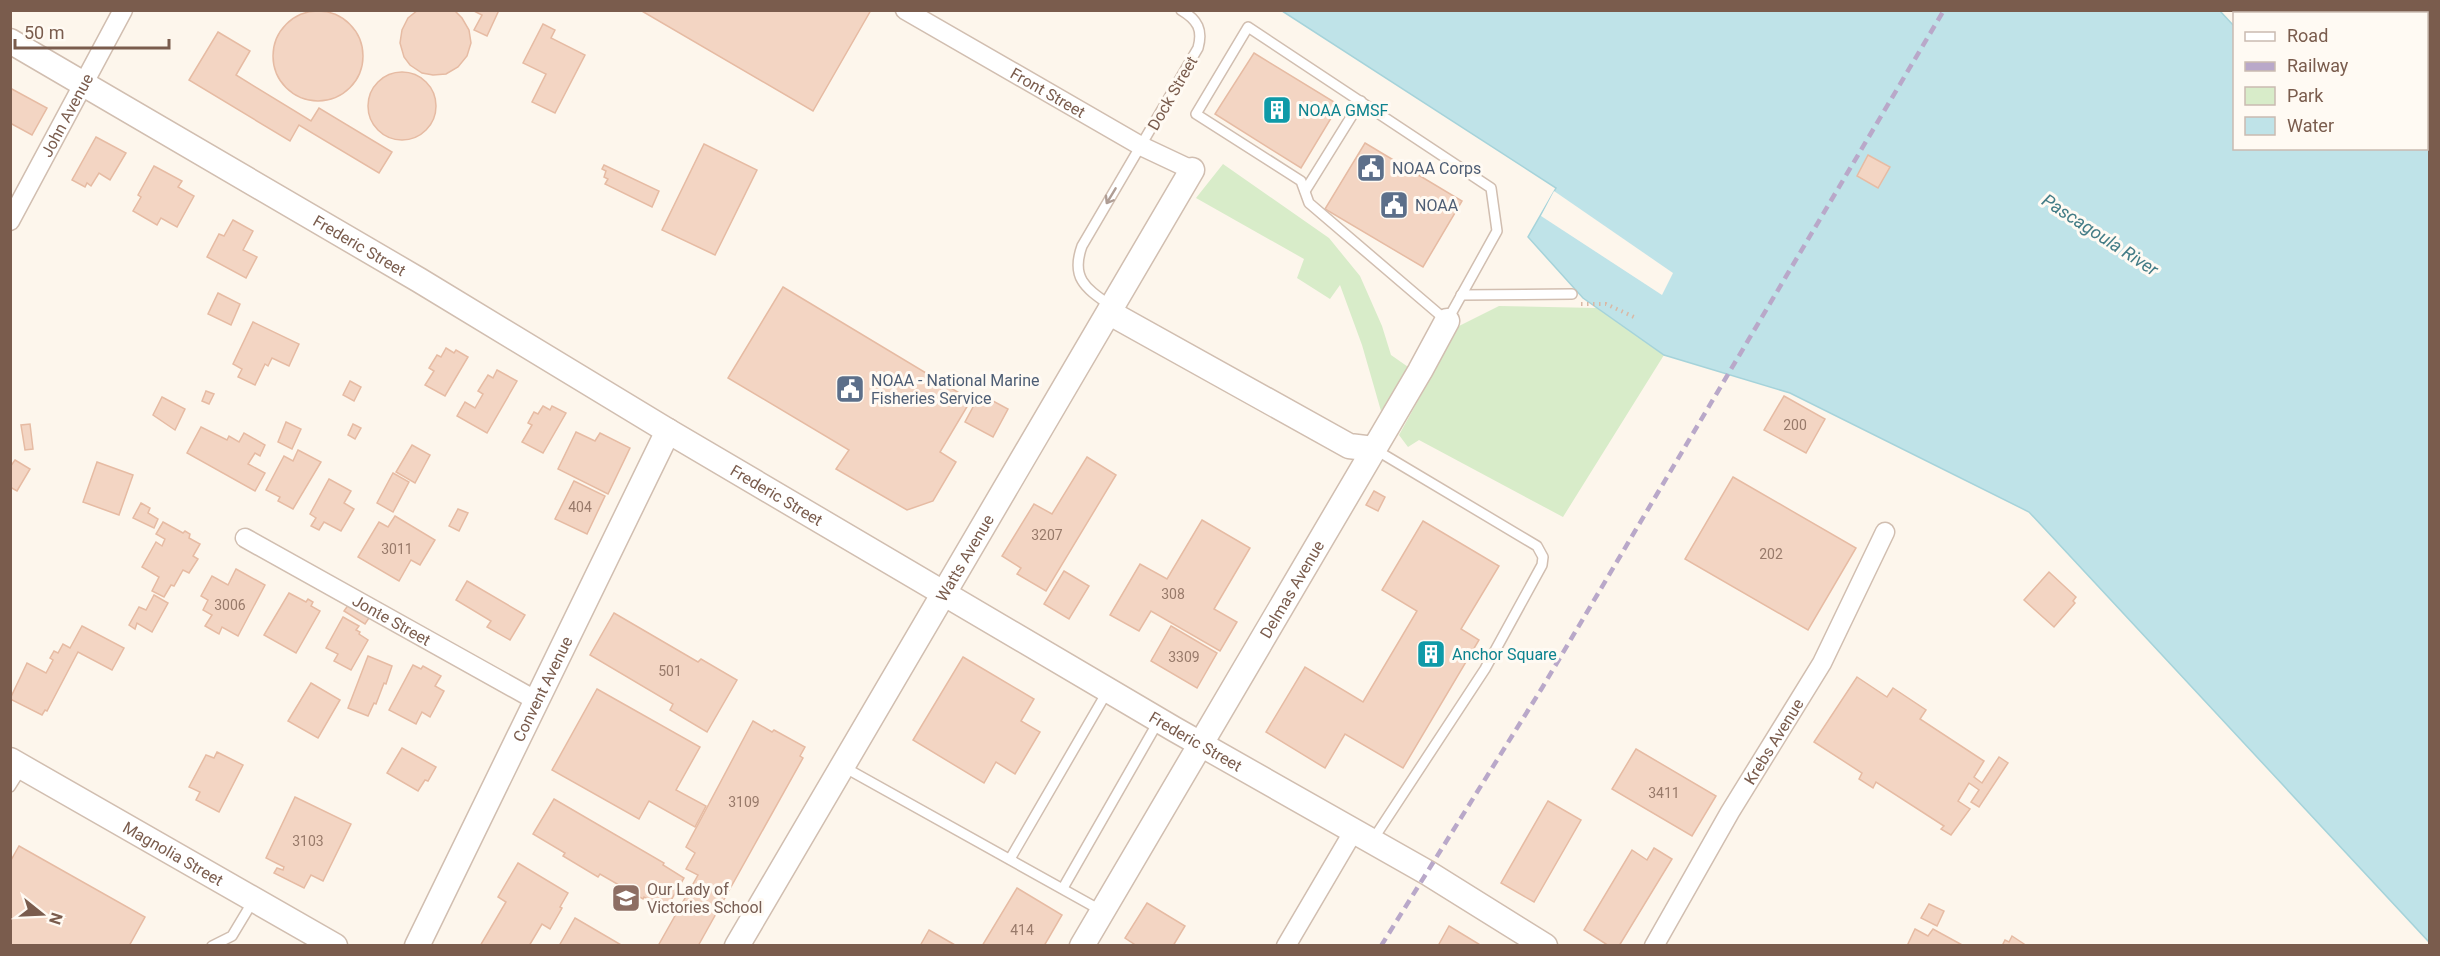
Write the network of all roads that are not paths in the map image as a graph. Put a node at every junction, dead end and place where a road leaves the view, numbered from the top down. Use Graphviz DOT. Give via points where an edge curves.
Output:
graph roads {
  1 [pos="123,10"];
  2 [pos="905,10"];
  3 [pos="1181,10"];
  4 [pos="10,41"];
  5 [pos="84,85"];
  6 [pos="1361,101"];
  7 [pos="1141,146"];
  8 [pos="1192,170"];
  9 [pos="1305,191"];
  10 [pos="10,221"];
  11 [pos="1461,295"];
  12 [pos="1571,299"];
  13 [pos="1111,310"];
  14 [pos="1447,321"];
  15 [pos="668,431"];
  16 [pos="1374,449"];
  17 [pos="1885,532"];
  18 [pos="245,538"];
  19 [pos="944,592"];
  20 [pos="1108,690"];
  21 [pos="537,701"];
  22 [pos="1159,720"];
  23 [pos="1200,743"];
  24 [pos="842,766"];
  25 [pos="15,771"];
  26 [pos="1363,837"];
  27 [pos="1010,859"];
  28 [pos="1063,888"];
  29 [pos="254,899"];
  30 [pos="1102,911"];
  31 [pos="212,945"];
  32 [pos="335,945"];
  33 [pos="417,945"];
  34 [pos="737,945"];
  35 [pos="1082,945"];
  36 [pos="1286,945"];
  37 [pos="1545,945"];
  38 [pos="1654,945"];
  1 -- 5 [label="street, John Avenue"];
  2 -- 7 [label="street, Front Street"];
  3 -- 7 [label="lane, Dock Street" via="1198,24 1198,48"];
  4 -- 5 [label="street, Frederic Street"];
  5 -- 10 [label="street, John Avenue"];
  5 -- 15 [label="street, Frederic Street"];
  6 -- 9 [label="lane"];
  6 -- 9 [label="lane" via="1248,27 1196,114 1301,181"];
  6 -- 11 [label="lane, Delmas Avenue" via="1491,188 1497,231"];
  7 -- 8 [label="street, Front Street"];
  7 -- 13 [label="lane, one-way" via="1077,259 1085,287"];
  8 -- 13 [label="street, Watts Avenue"];
  9 -- 14 [label="lane" via="1309,203"];
  11 -- 12 [label="lane"];
  11 -- 14 [label="lane, Delmas Avenue"];
  13 -- 16 [label="street" via="1349,447"];
  13 -- 19 [label="street, Watts Avenue"];
  14 -- 16 [label="street, Delmas Avenue"];
  15 -- 19 [label="street, Frederic Street"];
  15 -- 21 [label="street, Convent Avenue"];
  16 -- 23 [label="street, Delmas Avenue"];
  16 -- 26 [label="lane" via="1538,546 1543,557 1485,669"];
  17 -- 38 [label="street, Krebs Avenue" via="1822,663"];
  18 -- 21 [label="street, Jonte Street"];
  19 -- 20 [label="street, Frederic Street"];
  19 -- 24 [label="street, Watts Avenue"];
  20 -- 22 [label="street, Frederic Street"];
  20 -- 27 [label="lane"];
  21 -- 33 [label="street, Convent Avenue"];
  22 -- 23 [label="street, Frederic Street"];
  22 -- 28 [label="lane"];
  23 -- 26 [label="street, Frederic Street"];
  23 -- 30 [label="street, Delmas Avenue"];
  24 -- 27 [label="lane"];
  24 -- 34 [label="street, Watts Avenue"];
  25 -- 29 [label="street, Magnolia Street"];
  26 -- 36 [label="street"];
  26 -- 37 [label="street, Frederic Street"];
  27 -- 28 [label="lane"];
  28 -- 30 [label="lane"];
  29 -- 31 [label="lane" via="232,936"];
  29 -- 32 [label="street, Magnolia Street"];
  30 -- 35 [label="street, Delmas Avenue"];
}
